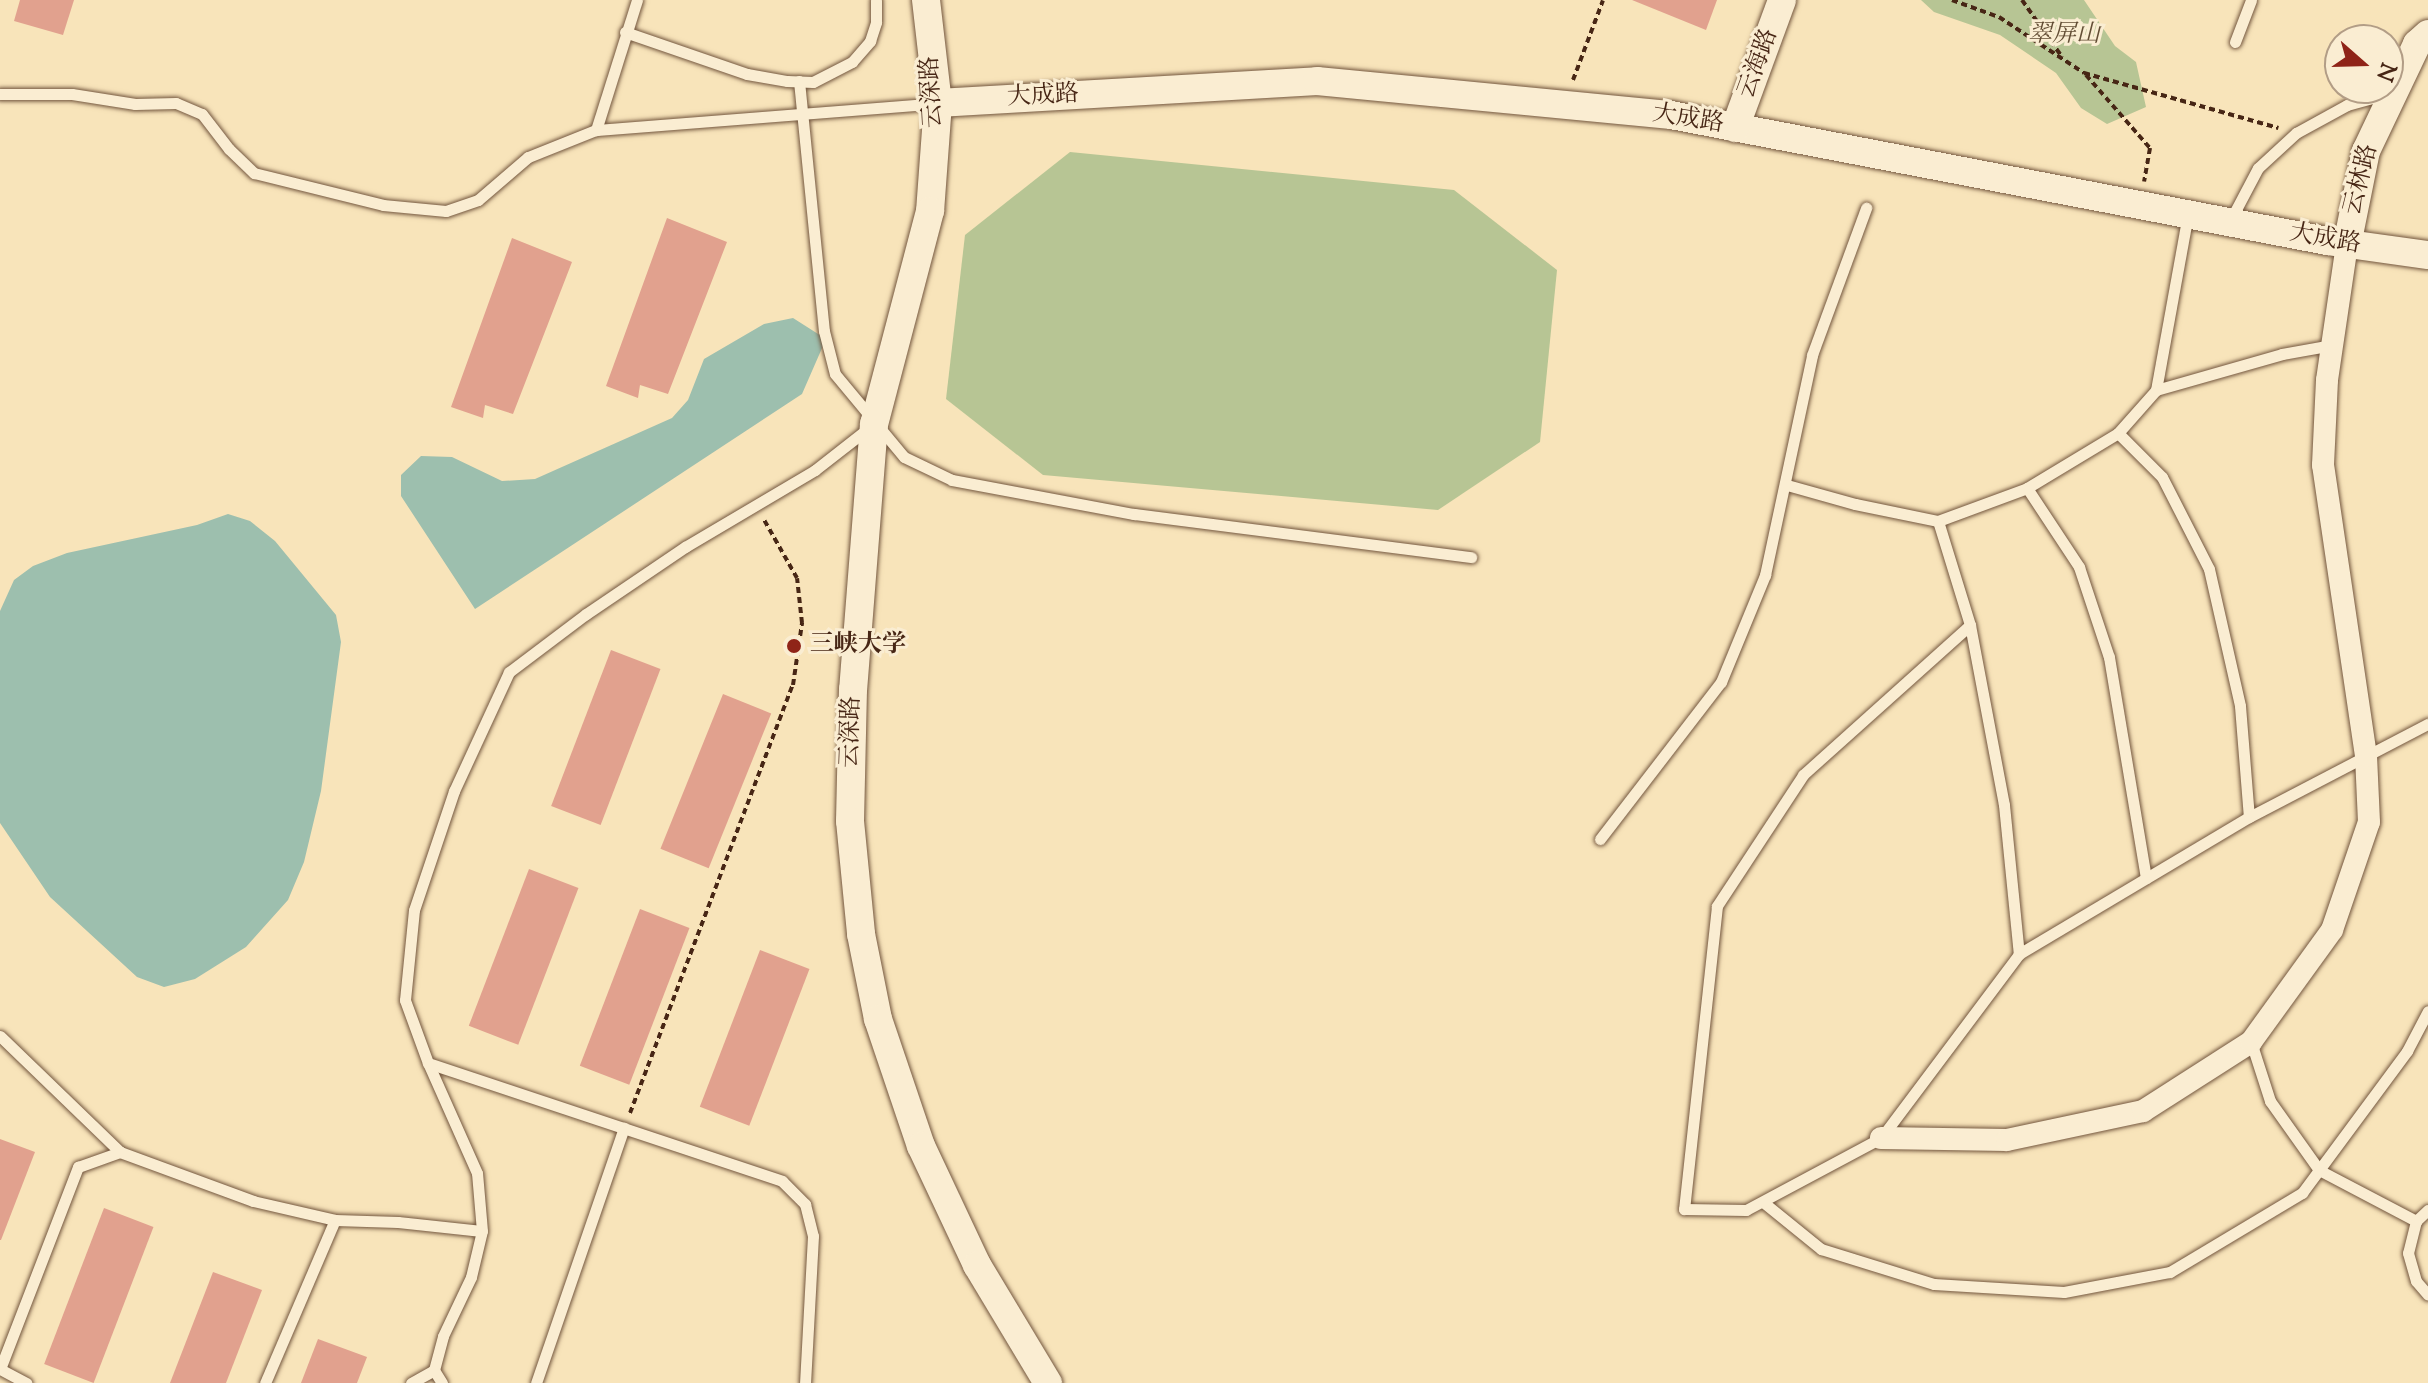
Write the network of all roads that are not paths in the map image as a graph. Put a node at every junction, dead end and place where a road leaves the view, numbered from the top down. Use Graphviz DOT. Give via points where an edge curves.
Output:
graph roads {
  1 [pos="637,0"];
  2 [pos="876,0"];
  3 [pos="926,0"];
  4 [pos="1782,0"];
  5 [pos="2251,0"];
  6 [pos="625,32"];
  7 [pos="2428,34"];
  8 [pos="2235,42"];
  9 [pos="2404,71"];
  10 [pos="799,81"];
  11 [pos="0,94"];
  12 [pos="938,103"];
  13 [pos="2351,104"];
  14 [pos="2388,104"];
  15 [pos="804,114"];
  16 [pos="1735,128"];
  17 [pos="596,130"];
  18 [pos="1866,208"];
  19 [pos="2188,214"];
  20 [pos="2229,222"];
  21 [pos="2347,245"];
  22 [pos="2428,255"];
  23 [pos="2332,345"];
  24 [pos="2156,390"];
  25 [pos="874,424"];
  26 [pos="2118,433"];
  27 [pos="1787,485"];
  28 [pos="2027,488"];
  29 [pos="1938,521"];
  30 [pos="1471,557"];
  31 [pos="1970,625"];
  32 [pos="2428,724"];
  33 [pos="2366,756"];
  34 [pos="2249,817"];
  35 [pos="1600,839"];
  36 [pos="2146,878"];
  37 [pos="2019,954"];
  38 [pos="2428,1011"];
  39 [pos="0,1036"];
  40 [pos="2251,1042"];
  41 [pos="428,1063"];
  42 [pos="624,1128"];
  43 [pos="1881,1138"];
  44 [pos="120,1152"];
  45 [pos="2319,1170"];
  46 [pos="1763,1202"];
  47 [pos="2428,1210"];
  48 [pos="335,1220"];
  49 [pos="2416,1221"];
  50 [pos="482,1231"];
  51 [pos="2428,1295"];
  52 [pos="0,1369"];
  53 [pos="434,1370"];
  54 [pos="26,1383"];
  55 [pos="265,1383"];
  56 [pos="411,1383"];
  57 [pos="442,1383"];
  58 [pos="536,1383"];
  59 [pos="805,1383"];
  60 [pos="1048,1383"];
  1 -- 6 [label="lane"];
  2 -- 10 [label="lane" via="870,41 852,62 813,82"];
  3 -- 12 [label="street, 云深路"];
  4 -- 16 [label="street, 云海路"];
  5 -- 8 [label="lane"];
  6 -- 10 [label="lane" via="747,74"];
  6 -- 17 [label="lane"];
  7 -- 9 [label="street, 云林路"];
  10 -- 15 [label="lane"];
  11 -- 17 [label="lane" via="176,103 202,114 254,173 383,205 446,211 478,200 528,157"];
  12 -- 15 [label="lane"];
  12 -- 16 [label="street, 大成路" via="1317,81 1671,115"];
  12 -- 25 [label="street, 云深路" via="930,211"];
  13 -- 20 [label="lane" via="2296,133 2258,168"];
  14 -- 21 [label="street, 云林路" via="2366,151"];
  15 -- 17 [label="lane"];
  15 -- 25 [label="lane" via="826,339 835,374"];
  16 -- 19 [label="street, 大成路"];
  18 -- 27 [label="lane" via="1812,355"];
  19 -- 20 [label="street, 大成路"];
  19 -- 24 [label="lane"];
  20 -- 21 [label="street, 大成路"];
  21 -- 22 [label="street, 大成路"];
  21 -- 23 [label="street"];
  23 -- 24 [label="lane"];
  23 -- 33 [label="street" via="2323,465"];
  24 -- 26 [label="lane"];
  25 -- 30 [label="lane" via="904,457 952,480 1134,514"];
  25 -- 41 [label="lane" via="815,470 586,614 509,672 454,791 414,910 405,1000"];
  25 -- 60 [label="street, 云深路" via="852,733 850,821 861,934 878,1019 921,1146 977,1265"];
  26 -- 28 [label="lane"];
  26 -- 34 [label="lane" via="2162,477 2209,569 2240,706"];
  27 -- 29 [label="lane"];
  27 -- 35 [label="lane" via="1765,575 1721,682"];
  28 -- 29 [label="lane"];
  28 -- 36 [label="lane" via="2079,567 2109,657"];
  29 -- 31 [label="lane"];
  31 -- 37 [label="lane" via="2004,805"];
  31 -- 46 [label="lane" via="1803,775 1717,906 1684,1209 1746,1210"];
  32 -- 33 [label="lane"];
  33 -- 34 [label="lane"];
  33 -- 40 [label="street" via="2369,822 2332,930"];
  34 -- 36 [label="lane"];
  36 -- 37 [label="lane"];
  37 -- 43 [label="lane"];
  38 -- 45 [label="lane" via="2407,1051"];
  39 -- 44 [label="lane"];
  40 -- 43 [label="street" via="2143,1111 2007,1140"];
  40 -- 45 [label="lane" via="2270,1101"];
  41 -- 42 [label="lane"];
  41 -- 50 [label="lane" via="477,1173"];
  42 -- 58 [label="lane"];
  42 -- 59 [label="lane" via="782,1181 805,1204 813,1236"];
  43 -- 46 [label="lane"];
  44 -- 48 [label="lane" via="253,1201"];
  44 -- 52 [label="lane" via="78,1167"];
  45 -- 46 [label="lane" via="2302,1193 2170,1272 2064,1292 1934,1284 1821,1249"];
  45 -- 49 [label="lane"];
  47 -- 49 [label="lane"];
  48 -- 50 [label="lane"];
  48 -- 55 [label="lane"];
  49 -- 51 [label="lane" via="2408,1253 2416,1281"];
  50 -- 53 [label="lane" via="471,1277 443,1336"];
  52 -- 54 [label="lane"];
  53 -- 56 [label="lane"];
  53 -- 57 [label="lane"];
}
